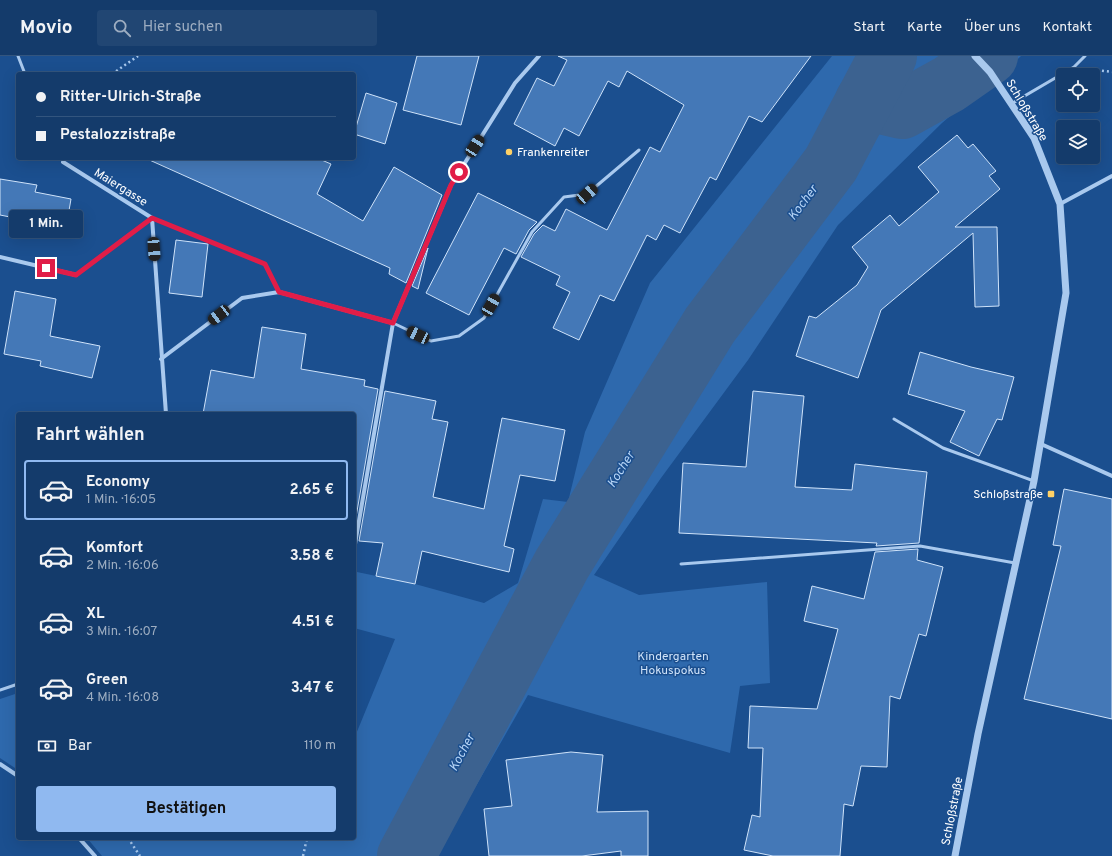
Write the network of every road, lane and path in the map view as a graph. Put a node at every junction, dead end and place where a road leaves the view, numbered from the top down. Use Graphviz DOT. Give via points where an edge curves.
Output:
graph roads {
  1 [pos="18,56"];
  2 [pos="138,56"];
  3 [pos="538,56"];
  4 [pos="975,56"];
  5 [pos="1085,56"];
  6 [pos="24,72"];
  7 [pos="115,72"];
  8 [pos="1011,104"];
  9 [pos="639,150"];
  10 [pos="62,160"];
  11 [pos="1112,176"];
  12 [pos="1060,204"];
  13 [pos="152,218"];
  14 [pos="0,257"];
  15 [pos="76,275"];
  16 [pos="279,292"];
  17 [pos="393,323"];
  18 [pos="161,358"];
  19 [pos="166,412"];
  20 [pos="894,420"];
  21 [pos="1041,444"];
  22 [pos="1112,476"];
  23 [pos="1034,481"];
  24 [pos="356,538"];
  25 [pos="1016,563"];
  26 [pos="680,564"];
  27 [pos="16,685"];
  28 [pos="0,690"];
  29 [pos="0,764"];
  30 [pos="16,775"];
  31 [pos="81,840"];
  32 [pos="129,840"];
  33 [pos="307,840"];
  34 [pos="95,856"];
  35 [pos="140,856"];
  36 [pos="303,856"];
  37 [pos="955,856"];
  1 -- 6 [label="lane"];
  2 -- 7 [label="path"];
  3 -- 17 [label="street" via="515,83 451,185"];
  4 -- 8 [label="street, Schloßstraße" via="990,72"];
  5 -- 8 [label="lane" via="1074,67"];
  8 -- 12 [label="street, Schloßstraße" via="1034,138"];
  9 -- 17 [label="lane" via="587,194 564,197 532,232 484,318 459,336 431,340"];
  10 -- 13 [label="street, Maiergasse"];
  11 -- 12 [label="street"];
  12 -- 21 [label="street, Schloßstraße" via="1066,293"];
  13 -- 15 [label="lane"];
  13 -- 16 [label="lane" via="265,264"];
  13 -- 18 [label="street, Maiergasse"];
  14 -- 15 [label="street"];
  16 -- 17 [label="street"];
  16 -- 18 [label="street" via="242,298"];
  17 -- 24 [label="street"];
  18 -- 19 [label="street, Maiergasse"];
  20 -- 23 [label="lane" via="943,448"];
  21 -- 22 [label="street"];
  21 -- 23 [label="street, Schloßstraße"];
  23 -- 25 [label="street, Schloßstraße"];
  25 -- 26 [label="lane" via="920,546"];
  25 -- 37 [label="street, Schloßstraße" via="978,734"];
  27 -- 28 [label="lane"];
  29 -- 30 [label="street"];
  31 -- 34 [label="street"];
  32 -- 35 [label="path"];
  33 -- 36 [label="path"];
}
